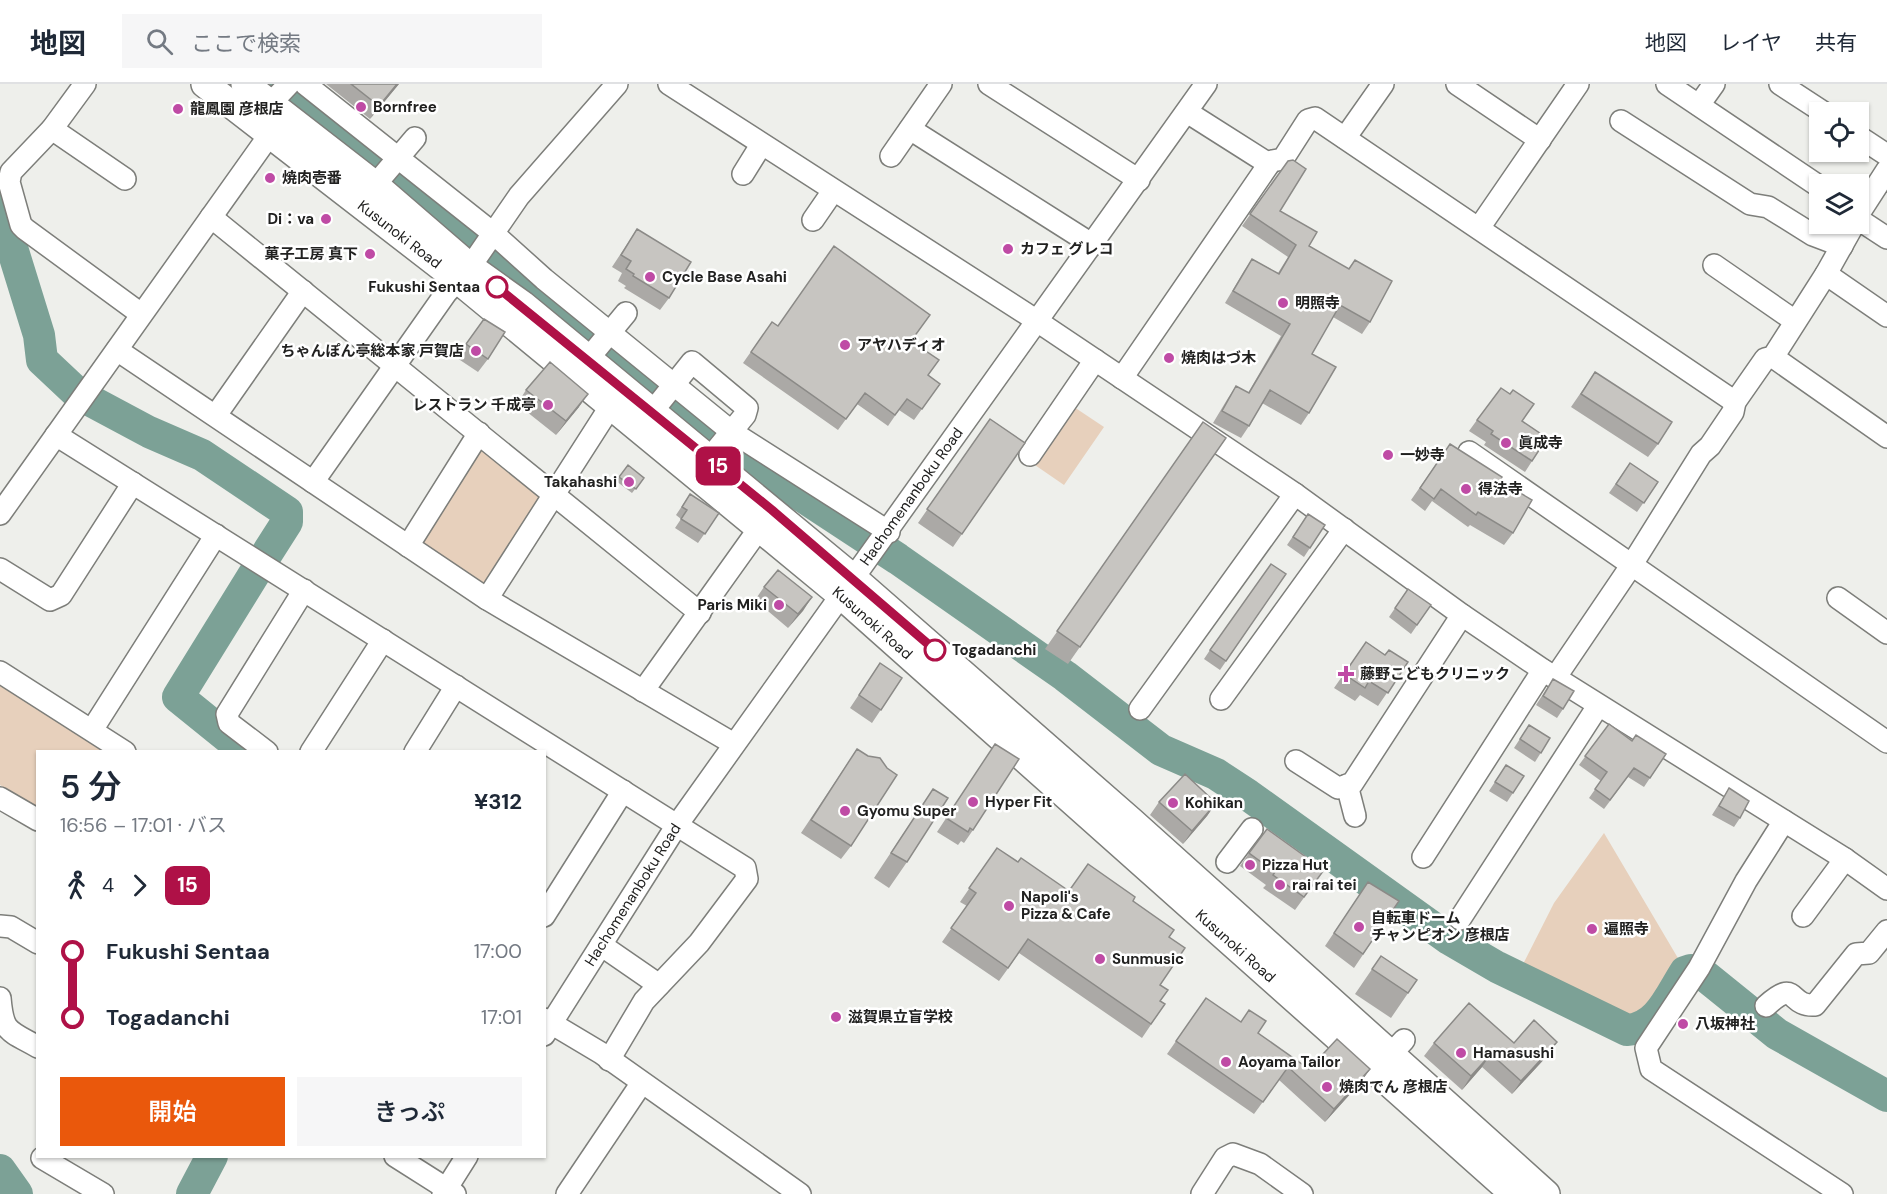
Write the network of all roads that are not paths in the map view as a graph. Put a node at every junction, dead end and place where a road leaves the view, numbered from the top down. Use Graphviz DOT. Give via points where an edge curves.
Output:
graph roads {
  1 [pos="85,84"];
  2 [pos="206,84"];
  3 [pos="245,84"];
  4 [pos="304,84"];
  5 [pos="617,84"];
  6 [pos="669,84"];
  7 [pos="941,84"];
  8 [pos="989,84"];
  9 [pos="1206,84"];
  10 [pos="1383,84"];
  11 [pos="1457,84"];
  12 [pos="1578,84"];
  13 [pos="1667,84"];
  14 [pos="1714,84"];
  15 [pos="1780,84"];
  16 [pos="1809,103"];
  17 [pos="280,105"];
  18 [pos="1699,105"];
  19 [pos="1187,112"];
  20 [pos="1621,122"];
  21 [pos="52,129"];
  22 [pos="910,129"];
  23 [pos="415,138"];
  24 [pos="1345,138"];
  25 [pos="1540,140"];
  26 [pos="1869,143"];
  27 [pos="761,145"];
  28 [pos="1887,155"];
  29 [pos="891,156"];
  30 [pos="1269,164"];
  31 [pos="387,170"];
  32 [pos="1887,170"];
  33 [pos="744,174"];
  34 [pos="125,179"];
  35 [pos="1139,180"];
  36 [pos="1809,180"];
  37 [pos="833,191"];
  38 [pos="1869,199"];
  39 [pos="211,218"];
  40 [pos="813,220"];
  41 [pos="1869,223"];
  42 [pos="1479,228"];
  43 [pos="1849,234"];
  44 [pos="1887,238"];
  45 [pos="1093,244"];
  46 [pos="1842,246"];
  47 [pos="478,255"];
  48 [pos="1714,265"];
  49 [pos="1826,274"];
  50 [pos="535,290"];
  51 [pos="303,291"];
  52 [pos="626,313"];
  53 [pos="141,314"];
  54 [pos="1887,316"];
  55 [pos="1795,321"];
  56 [pos="1038,322"];
  57 [pos="600,344"];
  58 [pos="117,350"];
  59 [pos="1773,357"];
  60 [pos="1095,360"];
  61 [pos="394,364"];
  62 [pos="1122,378"];
  63 [pos="616,397"];
  64 [pos="665,397"];
  65 [pos="1735,402"];
  66 [pos="216,415"];
  67 [pos="479,433"];
  68 [pos="56,435"];
  69 [pos="1887,437"];
  70 [pos="722,443"];
  71 [pos="1469,452"];
  72 [pos="1030,454"];
  73 [pos="313,482"];
  74 [pos="133,483"];
  75 [pos="554,494"];
  76 [pos="1295,494"];
  77 [pos="0,514"];
  78 [pos="766,519"];
  79 [pos="1344,529"];
  80 [pos="216,535"];
  81 [pos="882,541"];
  82 [pos="408,546"];
  83 [pos="1631,566"];
  84 [pos="0,569"];
  85 [pos="847,587"];
  86 [pos="304,590"];
  87 [pos="1838,598"];
  88 [pos="487,599"];
  89 [pos="700,613"];
  90 [pos="1462,615"];
  91 [pos="1887,633"];
  92 [pos="383,640"];
  93 [pos="0,672"];
  94 [pos="1549,674"];
  95 [pos="456,686"];
  96 [pos="644,691"];
  97 [pos="1221,699"];
  98 [pos="1598,706"];
  99 [pos="1140,708"];
  100 [pos="92,730"];
  101 [pos="1887,742"];
  102 [pos="734,744"];
  103 [pos="536,745"];
  104 [pos="122,750"];
  105 [pos="264,750"];
  106 [pos="312,750"];
  107 [pos="416,750"];
  108 [pos="546,750"];
  109 [pos="1296,760"];
  110 [pos="1347,785"];
  111 [pos="623,791"];
  112 [pos="0,798"];
  113 [pos="1355,816"];
  114 [pos="36,819"];
  115 [pos="1784,821"];
  116 [pos="677,825"];
  117 [pos="1252,829"];
  118 [pos="1423,856"];
  119 [pos="1845,859"];
  120 [pos="1227,862"];
  121 [pos="1887,889"];
  122 [pos="546,913"];
  123 [pos="1803,916"];
  124 [pos="1460,919"];
  125 [pos="0,926"];
  126 [pos="1887,931"];
  127 [pos="36,942"];
  128 [pos="602,945"];
  129 [pos="659,985"];
  130 [pos="0,998"];
  131 [pos="1766,1006"];
  132 [pos="547,1026"];
  133 [pos="36,1046"];
  134 [pos="609,1060"];
  135 [pos="641,1084"];
  136 [pos="42,1158"];
  137 [pos="397,1158"];
  138 [pos="466,1158"];
  139 [pos="448,1192"];
  140 [pos="103,1194"];
  141 [pos="567,1194"];
  142 [pos="800,1194"];
  143 [pos="1202,1194"];
  144 [pos="1302,1194"];
  145 [pos="1514,1194"];
  146 [pos="1546,1194"];
  147 [pos="1842,1194"];
  1 -- 21 [label="street"];
  2 -- 17 [label="main road, Kusunoki Road"];
  3 -- 17 [label="main road, Kusunoki Road"];
  4 -- 31 [label="street"];
  5 -- 47 [label="street" via="526,188"];
  6 -- 27 [label="street"];
  7 -- 22 [label="street"];
  8 -- 35 [label="street"];
  9 -- 19 [label="street, Hachomenanboku Road"];
  10 -- 24 [label="street"];
  11 -- 25 [label="street"];
  12 -- 25 [label="street"];
  13 -- 18 [label="street"];
  14 -- 18 [label="street"];
  15 -- 16 [label="street"];
  17 -- 31 [label="main road, Kusunoki Road"];
  17 -- 39 [label="street"];
  17 -- 47 [label="main road, Kusunoki Road"];
  18 -- 36 [label="street"];
  19 -- 30 [label="street"];
  19 -- 35 [label="street, Hachomenanboku Road"];
  20 -- 46 [label="street" via="1750,204 1768,207 1813,236"];
  21 -- 34 [label="street"];
  21 -- 53 [label="street" via="11,172 9,182 21,225"];
  22 -- 29 [label="street"];
  22 -- 45 [label="street"];
  23 -- 31 [label="street"];
  24 -- 30 [label="street" via="1315,118 1308,120 1283,159"];
  24 -- 42 [label="street"];
  25 -- 42 [label="street"];
  26 -- 28 [label="street"];
  27 -- 33 [label="street"];
  27 -- 37 [label="street"];
  30 -- 62 [label="street"];
  31 -- 47 [label="main road, Kusunoki Road"];
  31 -- 47 [label="street"];
  32 -- 38 [label="street"];
  35 -- 45 [label="street, Hachomenanboku Road"];
  37 -- 40 [label="street"];
  37 -- 56 [label="street"];
  39 -- 51 [label="street"];
  39 -- 53 [label="street"];
  41 -- 44 [label="street"];
  42 -- 65 [label="street"];
  43 -- 46 [label="street"];
  45 -- 56 [label="street, Hachomenanboku Road"];
  46 -- 49 [label="street"];
  47 -- 50 [label="main road, Kusunoki Road"];
  47 -- 50 [label="street"];
  47 -- 61 [label="street"];
  47 -- 63 [label="main road, Kusunoki Road"];
  48 -- 55 [label="street"];
  49 -- 54 [label="street"];
  49 -- 55 [label="street"];
  50 -- 57 [label="main road, Kusunoki Road"];
  51 -- 61 [label="street"];
  51 -- 66 [label="street"];
  52 -- 57 [label="street"];
  53 -- 58 [label="street"];
  55 -- 59 [label="street"];
  56 -- 60 [label="street"];
  56 -- 81 [label="street, Hachomenanboku Road"];
  57 -- 63 [label="main road, Kusunoki Road"];
  57 -- 64 [label="street"];
  58 -- 66 [label="street"];
  58 -- 68 [label="street"];
  59 -- 65 [label="street" via="1765,359"];
  59 -- 69 [label="street"];
  60 -- 62 [label="street"];
  60 -- 72 [label="street"];
  61 -- 67 [label="street"];
  61 -- 73 [label="street"];
  62 -- 76 [label="street"];
  63 -- 64 [label="main road, Kusunoki Road"];
  63 -- 75 [label="street"];
  63 -- 78 [label="main road, Kusunoki Road"];
  64 -- 70 [label="main road, Kusunoki Road"];
  64 -- 70 [label="street"];
  64 -- 70 [label="street" via="692,362 710,375 747,408"];
  65 -- 83 [label="street" via="1733,412 1701,454"];
  66 -- 73 [label="street"];
  67 -- 75 [label="street"];
  67 -- 82 [label="street"];
  68 -- 74 [label="street"];
  68 -- 77 [label="street"];
  70 -- 78 [label="main road, Kusunoki Road"];
  70 -- 81 [label="street"];
  71 -- 83 [label="street"];
  73 -- 82 [label="street"];
  74 -- 80 [label="street"];
  74 -- 84 [label="street" via="61,595 50,600"];
  75 -- 88 [label="street"];
  75 -- 89 [label="street"];
  76 -- 79 [label="street"];
  76 -- 99 [label="street"];
  78 -- 85 [label="main road, Kusunoki Road"];
  78 -- 89 [label="street"];
  79 -- 90 [label="street" via="1379,560"];
  79 -- 97 [label="street"];
  80 -- 86 [label="street"];
  80 -- 100 [label="street"];
  81 -- 85 [label="street, Hachomenanboku Road"];
  82 -- 88 [label="street"];
  83 -- 94 [label="street"];
  83 -- 101 [label="street"];
  85 -- 102 [label="street, Hachomenanboku Road"];
  85 -- 145 [label="main road, Kusunoki Road"];
  85 -- 146 [label="main road, Kusunoki Road" via="1137,815 1490,1131"];
  86 -- 92 [label="street"];
  86 -- 105 [label="street" via="227,714 229,723"];
  87 -- 91 [label="street"];
  88 -- 96 [label="street"];
  89 -- 96 [label="street"];
  90 -- 94 [label="street"];
  90 -- 110 [label="street" via="1352,784"];
  92 -- 95 [label="street"];
  92 -- 106 [label="street"];
  93 -- 100 [label="street"];
  94 -- 98 [label="street"];
  94 -- 118 [label="street"];
  95 -- 103 [label="street"];
  95 -- 107 [label="street"];
  96 -- 102 [label="street"];
  98 -- 115 [label="street"];
  98 -- 124 [label="street"];
  100 -- 104 [label="street"];
  102 -- 116 [label="street, Hachomenanboku Road"];
  108 -- 111 [label="street"];
  109 -- 110 [label="street" via="1338,788"];
  110 -- 113 [label="street"];
  111 -- 116 [label="street"];
  111 -- 122 [label="street"];
  112 -- 114 [label="street"];
  115 -- 119 [label="street"];
  115 -- 147 [label="street" via="1646,1048 1651,1069"];
  116 -- 128 [label="street, Hachomenanboku Road"];
  116 -- 129 [label="street" via="745,868 747,879 699,943"];
  117 -- 120 [label="street"];
  119 -- 121 [label="street"];
  119 -- 123 [label="street"];
  125 -- 127 [label="street" via="11,927"];
  126 -- 131 [label="street" via="1869,953 1856,954 1815,1005 1807,1006 1787,992"];
  128 -- 129 [label="street"];
  128 -- 132 [label="street, Hachomenanboku Road"];
  129 -- 134 [label="street" via="635,1013"];
  130 -- 133 [label="street" via="2,1022 11,1032"];
  132 -- 134 [label="street"];
  134 -- 135 [label="street"];
  135 -- 141 [label="street"];
  135 -- 142 [label="street"];
  136 -- 140 [label="street"];
  137 -- 139 [label="street"];
  138 -- 139 [label="street"];
  143 -- 144 [label="street" via="1225,1158 1233,1154 1260,1164"];
}
